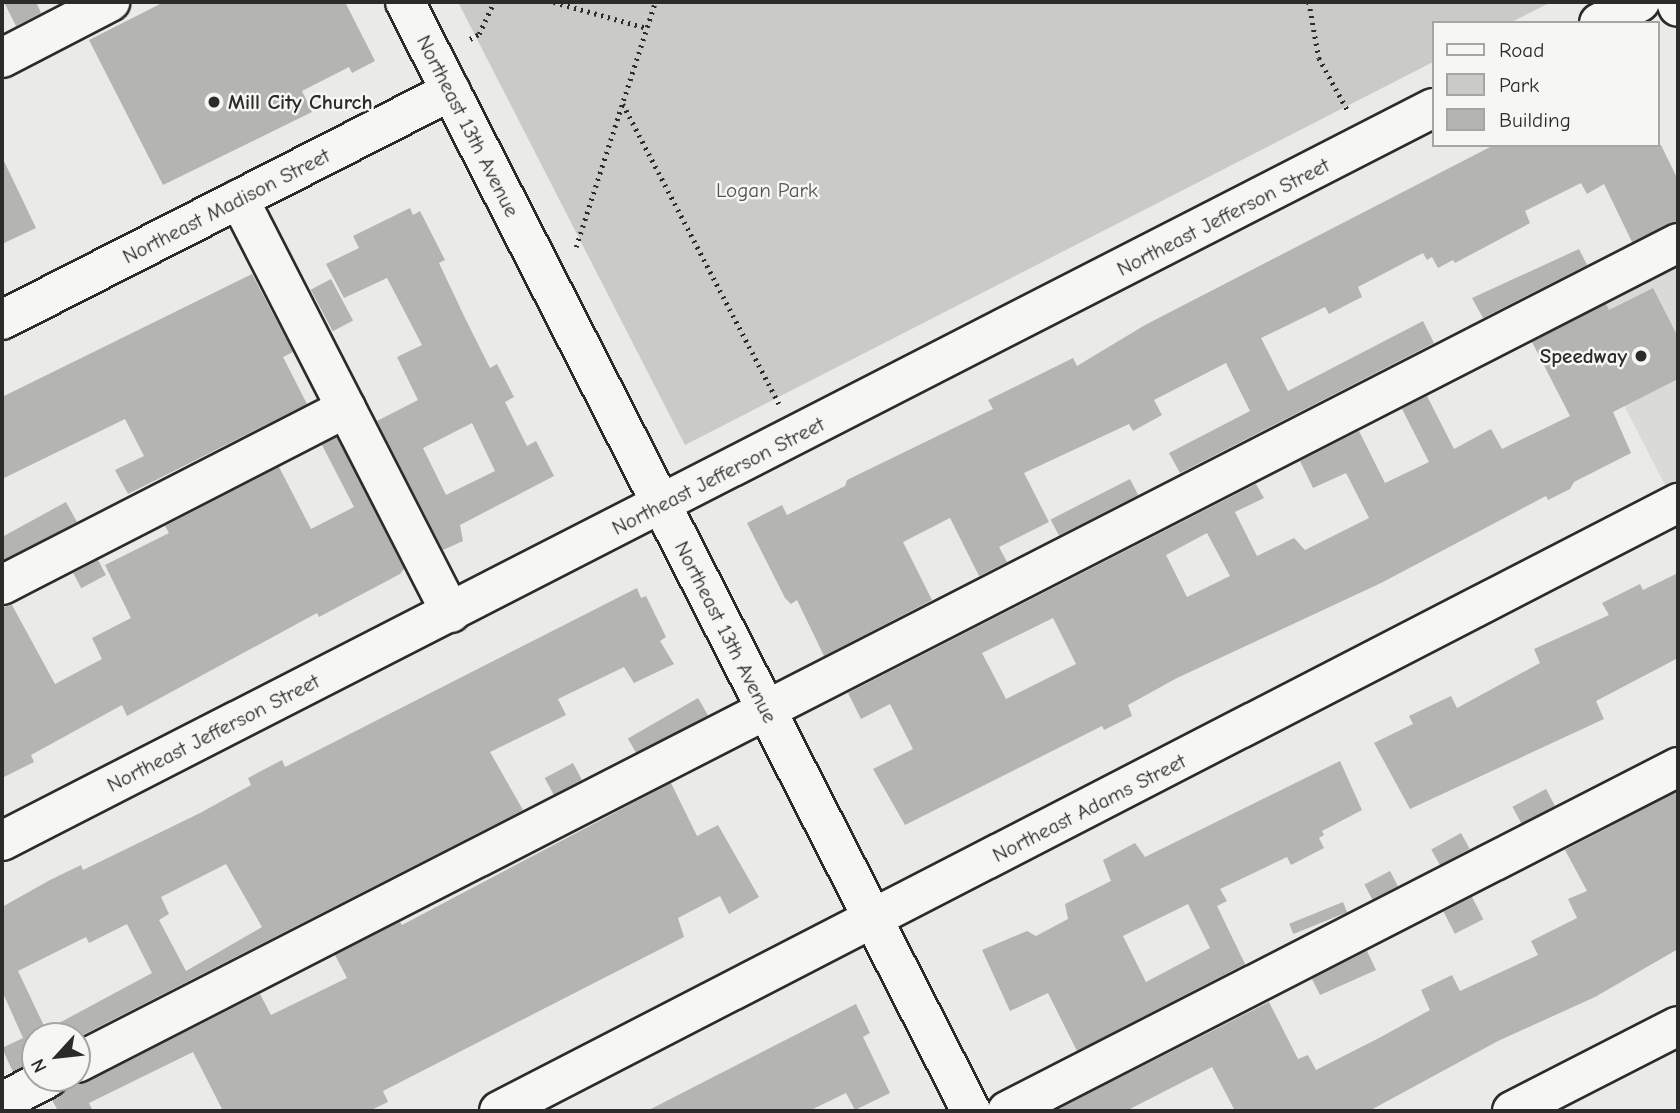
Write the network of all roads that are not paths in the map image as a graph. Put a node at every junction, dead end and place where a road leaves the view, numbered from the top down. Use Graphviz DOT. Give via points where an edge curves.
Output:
graph roads {
  1 [pos="110,2"];
  2 [pos="405,2"];
  3 [pos="1640,2"];
  4 [pos="1675,2"];
  5 [pos="1678,7"];
  6 [pos="1603,21"];
  7 [pos="2,58"];
  8 [pos="451,91"];
  9 [pos="1432,109"];
  10 [pos="239,199"];
  11 [pos="1678,243"];
  12 [pos="2,320"];
  13 [pos="346,408"];
  14 [pos="1678,503"];
  15 [pos="662,506"];
  16 [pos="2,585"];
  17 [pos="451,613"];
  18 [pos="766,711"];
  19 [pos="1678,767"];
  20 [pos="2,841"];
  21 [pos="873,920"];
  22 [pos="1678,1026"];
  23 [pos="91,1056"];
  24 [pos="21,1092"];
  25 [pos="2,1101"];
  26 [pos="499,1111"];
  27 [pos="971,1111"];
  28 [pos="1007,1111"];
  29 [pos="1512,1111"];
  1 -- 7 [label="street"];
  2 -- 8 [label="street, Northeast 13th Avenue"];
  3 -- 6 [label="street"];
  4 -- 5 [label="street"];
  8 -- 10 [label="street, Northeast Madison Street"];
  8 -- 15 [label="street, Northeast 13th Avenue"];
  9 -- 15 [label="street, Northeast Jefferson Street"];
  10 -- 12 [label="street, Northeast Madison Street"];
  10 -- 13 [label="street"];
  11 -- 18 [label="street"];
  13 -- 16 [label="street"];
  13 -- 17 [label="street"];
  14 -- 21 [label="street, Northeast Adams Street"];
  15 -- 17 [label="street, Northeast Jefferson Street"];
  15 -- 18 [label="street, Northeast 13th Avenue"];
  17 -- 20 [label="street, Northeast Jefferson Street"];
  18 -- 21 [label="street, Northeast 13th Avenue"];
  18 -- 23 [label="street"];
  19 -- 28 [label="street"];
  21 -- 26 [label="street, Northeast Adams Street"];
  21 -- 27 [label="street, Northeast 13th Avenue"];
  22 -- 29 [label="street"];
  24 -- 25 [label="street"];
}
